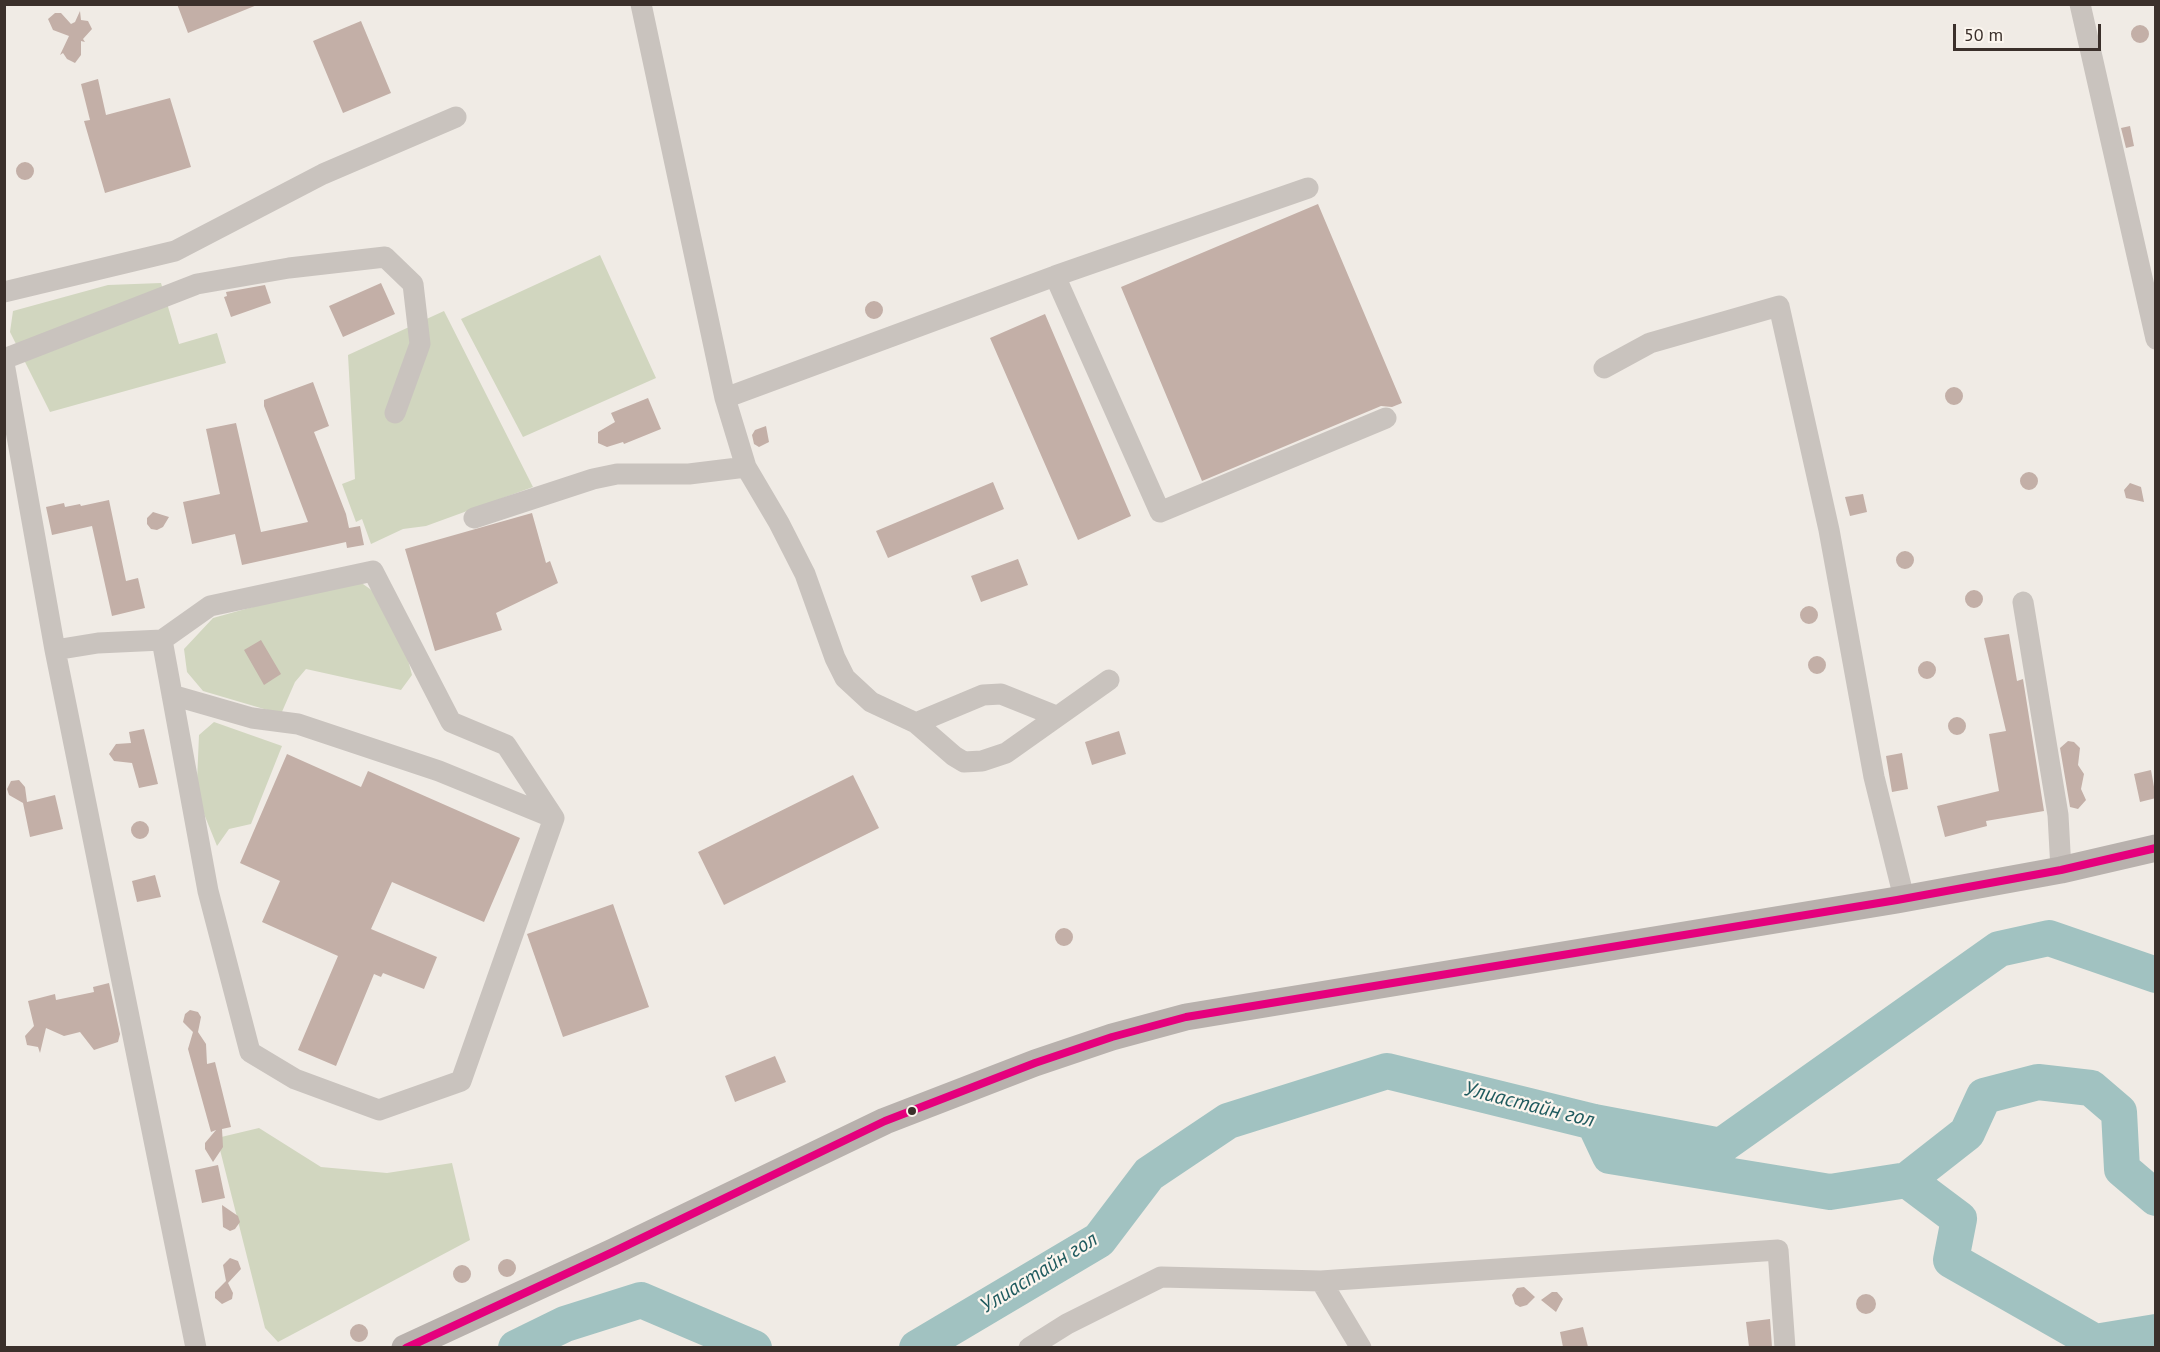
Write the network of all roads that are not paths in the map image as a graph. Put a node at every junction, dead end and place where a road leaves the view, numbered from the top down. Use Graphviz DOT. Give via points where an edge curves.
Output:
graph roads {
  1 [pos="641,4"];
  2 [pos="2080,4"];
  3 [pos="456,117"];
  4 [pos="1308,188"];
  5 [pos="1054,276"];
  6 [pos="4,292"];
  7 [pos="2156,339"];
  8 [pos="4,361"];
  9 [pos="1604,368"];
  10 [pos="725,398"];
  11 [pos="395,413"];
  12 [pos="1386,418"];
  13 [pos="746,467"];
  14 [pos="474,518"];
  15 [pos="2023,602"];
  16 [pos="162,640"];
  17 [pos="55,650"];
  18 [pos="1109,680"];
  19 [pos="172,694"];
  20 [pos="1056,716"];
  21 [pos="916,723"];
  22 [pos="554,818"];
  23 [pos="2156,848"];
  24 [pos="2061,870"];
  25 [pos="1904,898"];
  26 [pos="1321,1281"];
  27 [pos="195,1347"];
  28 [pos="405,1347"];
  29 [pos="1029,1347"];
  30 [pos="1361,1347"];
  31 [pos="1785,1347"];
  1 -- 10 [label="street"];
  2 -- 7 [label="street"];
  3 -- 6 [label="street" via="323,174 175,251"];
  4 -- 5 [label="street"];
  5 -- 10 [label="street"];
  5 -- 12 [label="street" via="1160,512"];
  8 -- 11 [label="street" via="197,284 385,257 413,284 420,344"];
  8 -- 17 [label="street"];
  9 -- 25 [label="street" via="1650,343 1779,306 1829,530 1874,777"];
  10 -- 13 [label="street"];
  13 -- 14 [label="street" via="689,474 601,477"];
  13 -- 21 [label="street" via="805,573 845,678 871,702"];
  15 -- 24 [label="street" via="2058,815"];
  16 -- 17 [label="street"];
  16 -- 19 [label="street"];
  16 -- 22 [label="street" via="210,606 373,571 451,722 506,745"];
  17 -- 27 [label="street"];
  18 -- 20 [label="street"];
  19 -- 22 [label="street" via="252,718 298,724 439,771"];
  19 -- 22 [label="street" via="208,891 250,1052 295,1079 379,1110 462,1081"];
  20 -- 21 [label="street" via="1001,694 983,695"];
  20 -- 21 [label="street" via="1006,753 964,762"];
  23 -- 24 [label="main road"];
  24 -- 25 [label="main road"];
  25 -- 28 [label="main road" via="1186,1017 1112,1037 1035,1062 885,1121"];
  26 -- 29 [label="street" via="1161,1276"];
  26 -- 30 [label="street"];
  26 -- 31 [label="street" via="1778,1250"];
}
